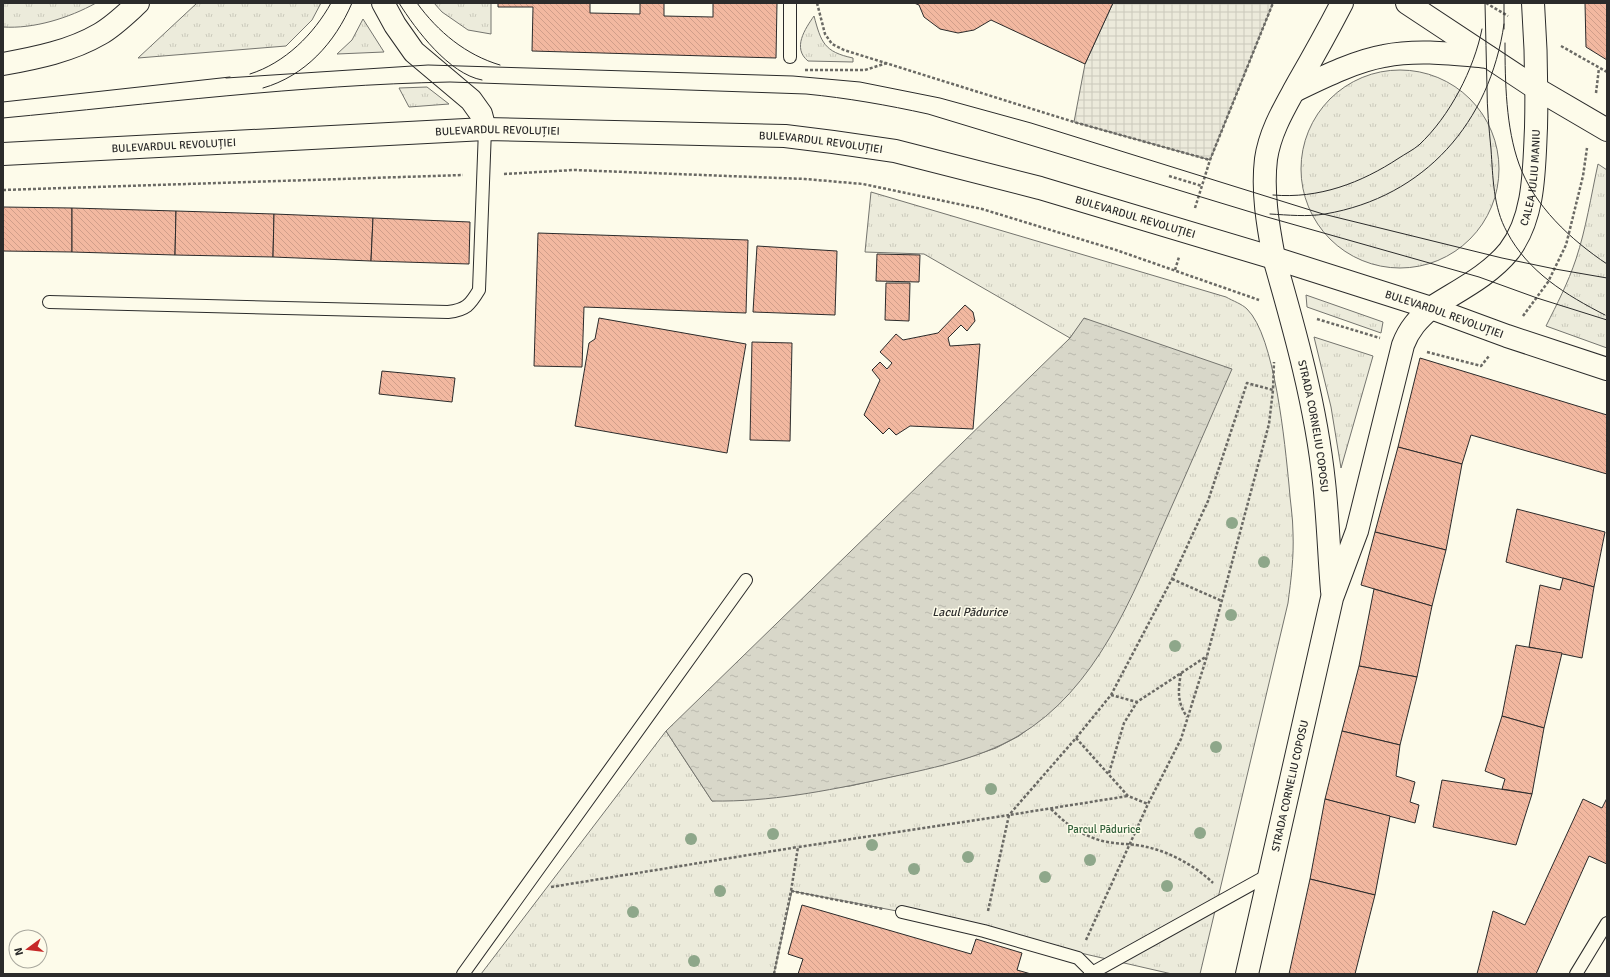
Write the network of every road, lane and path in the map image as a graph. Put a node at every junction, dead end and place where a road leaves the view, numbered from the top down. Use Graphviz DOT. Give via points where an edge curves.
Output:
graph roads {
  1 [pos="138,3"];
  2 [pos="383,3"];
  3 [pos="790,3"];
  4 [pos="817,3"];
  5 [pos="1272,3"];
  6 [pos="1342,3"];
  7 [pos="1407,3"];
  8 [pos="1534,3"];
  9 [pos="790,57"];
  10 [pos="1489,57"];
  11 [pos="887,63"];
  12 [pos="3,64"];
  13 [pos="1607,72"];
  14 [pos="1537,89"];
  15 [pos="1294,92"];
  16 [pos="1600,125"];
  17 [pos="485,128"];
  18 [pos="3,154"];
  19 [pos="1210,160"];
  20 [pos="483,175"];
  21 [pos="1170,176"];
  22 [pos="3,190"];
  23 [pos="1274,258"];
  24 [pos="49,302"];
  25 [pos="1430,308"];
  26 [pos="1289,310"];
  27 [pos="1506,336"];
  28 [pos="1273,355"];
  29 [pos="1481,366"];
  30 [pos="1607,369"];
  31 [pos="1273,390"];
  32 [pos="1172,579"];
  33 [pos="746,580"];
  34 [pos="1332,598"];
  35 [pos="1222,601"];
  36 [pos="1207,656"];
  37 [pos="1181,672"];
  38 [pos="1111,695"];
  39 [pos="1138,702"];
  40 [pos="1188,717"];
  41 [pos="1076,738"];
  42 [pos="1109,773"];
  43 [pos="1128,796"];
  44 [pos="1148,804"];
  45 [pos="1051,808"];
  46 [pos="1009,815"];
  47 [pos="1130,844"];
  48 [pos="798,847"];
  49 [pos="1270,874"];
  50 [pos="791,891"];
  51 [pos="522,892"];
  52 [pos="1227,898"];
  53 [pos="902,912"];
  54 [pos="1607,923"];
  55 [pos="984,931"];
  56 [pos="1078,958"];
  57 [pos="1091,973"];
  58 [pos="463,974"];
  59 [pos="774,974"];
  60 [pos="1247,974"];
  61 [pos="1576,974"];
  1 -- 12 [label="main road" via="100,34 30,59"];
  2 -- 17 [label="main road" via="414,52 471,100 481,114"];
  3 -- 9 [label="lane"];
  4 -- 11 [label="path" via="825,34 832,44"];
  5 -- 19 [label="path"];
  6 -- 15 [label="main road"];
  7 -- 10 [label="main road"];
  8 -- 14 [label="main road, CALEA IULIU MANIU"];
  9 -- 11 [label="path" via="793,67 797,70 865,70"];
  10 -- 14 [label="main road"];
  10 -- 15 [label="main road" via="1433,53 1386,55 1362,61"];
  11 -- 19 [label="path" via="1074,122"];
  13 -- 16 [label="path" via="1599,68"];
  14 -- 16 [label="main road"];
  14 -- 25 [label="main road, CALEA IULIU MANIU" via="1532,190 1517,238 1489,270"];
  15 -- 23 [label="main road" via="1281,113 1266,158 1267,214"];
  16 -- 27 [label="path" via="1582,176 1566,245 1548,282"];
  17 -- 18 [label="main road, BULEVARDUL REVOLUȚIEI"];
  17 -- 20 [label="lane"];
  17 -- 23 [label="main road, BULEVARDUL REVOLUȚIEI" via="785,136 887,150 1040,188"];
  19 -- 21 [label="path" via="1202,186"];
  20 -- 22 [label="path"];
  20 -- 24 [label="lane" via="479,290 471,304 460,311"];
  20 -- 26 [label="path" via="574,170 864,184 982,209 1116,250"];
  23 -- 25 [label="main road, BULEVARDUL REVOLUȚIEI"];
  23 -- 26 [label="main road, STRADA CORNELIU COPOSU"];
  25 -- 27 [label="main road, BULEVARDUL REVOLUȚIEI"];
  25 -- 34 [label="main road, STRADA CORNELIU COPOSU" via="1407,333 1357,531"];
  26 -- 34 [label="main road, STRADA CORNELIU COPOSU" via="1317,432 1324,482"];
  27 -- 29 [label="path"];
  27 -- 30 [label="main road, BULEVARDUL REVOLUȚIEI"];
  28 -- 31 [label="path"];
  31 -- 32 [label="path" via="1247,383 1208,501"];
  31 -- 35 [label="path" via="1270,424"];
  32 -- 35 [label="path"];
  32 -- 38 [label="path"];
  33 -- 51 [label="lane"];
  34 -- 49 [label="main road, STRADA CORNELIU COPOSU"];
  35 -- 36 [label="path"];
  36 -- 37 [label="path"];
  36 -- 40 [label="path"];
  37 -- 39 [label="path"];
  37 -- 40 [label="path" via="1179,702"];
  38 -- 39 [label="path"];
  38 -- 41 [label="path"];
  39 -- 42 [label="path" via="1124,723"];
  40 -- 44 [label="path" via="1181,739"];
  41 -- 42 [label="path"];
  41 -- 46 [label="path"];
  42 -- 43 [label="path"];
  43 -- 44 [label="path"];
  43 -- 45 [label="path"];
  44 -- 47 [label="path"];
  45 -- 46 [label="path"];
  45 -- 47 [label="path" via="1078,831 1097,840"];
  46 -- 48 [label="path"];
  46 -- 55 [label="path"];
  47 -- 52 [label="path" via="1148,847 1178,858 1202,871"];
  47 -- 56 [label="path"];
  48 -- 50 [label="path"];
  48 -- 51 [label="path"];
  49 -- 52 [label="lane"];
  49 -- 60 [label="main road, STRADA CORNELIU COPOSU"];
  50 -- 53 [label="path"];
  50 -- 59 [label="path"];
  51 -- 58 [label="lane"];
  52 -- 57 [label="lane"];
  53 -- 55 [label="lane"];
  54 -- 61 [label="lane"];
  55 -- 56 [label="lane"];
  56 -- 57 [label="lane"];
}
